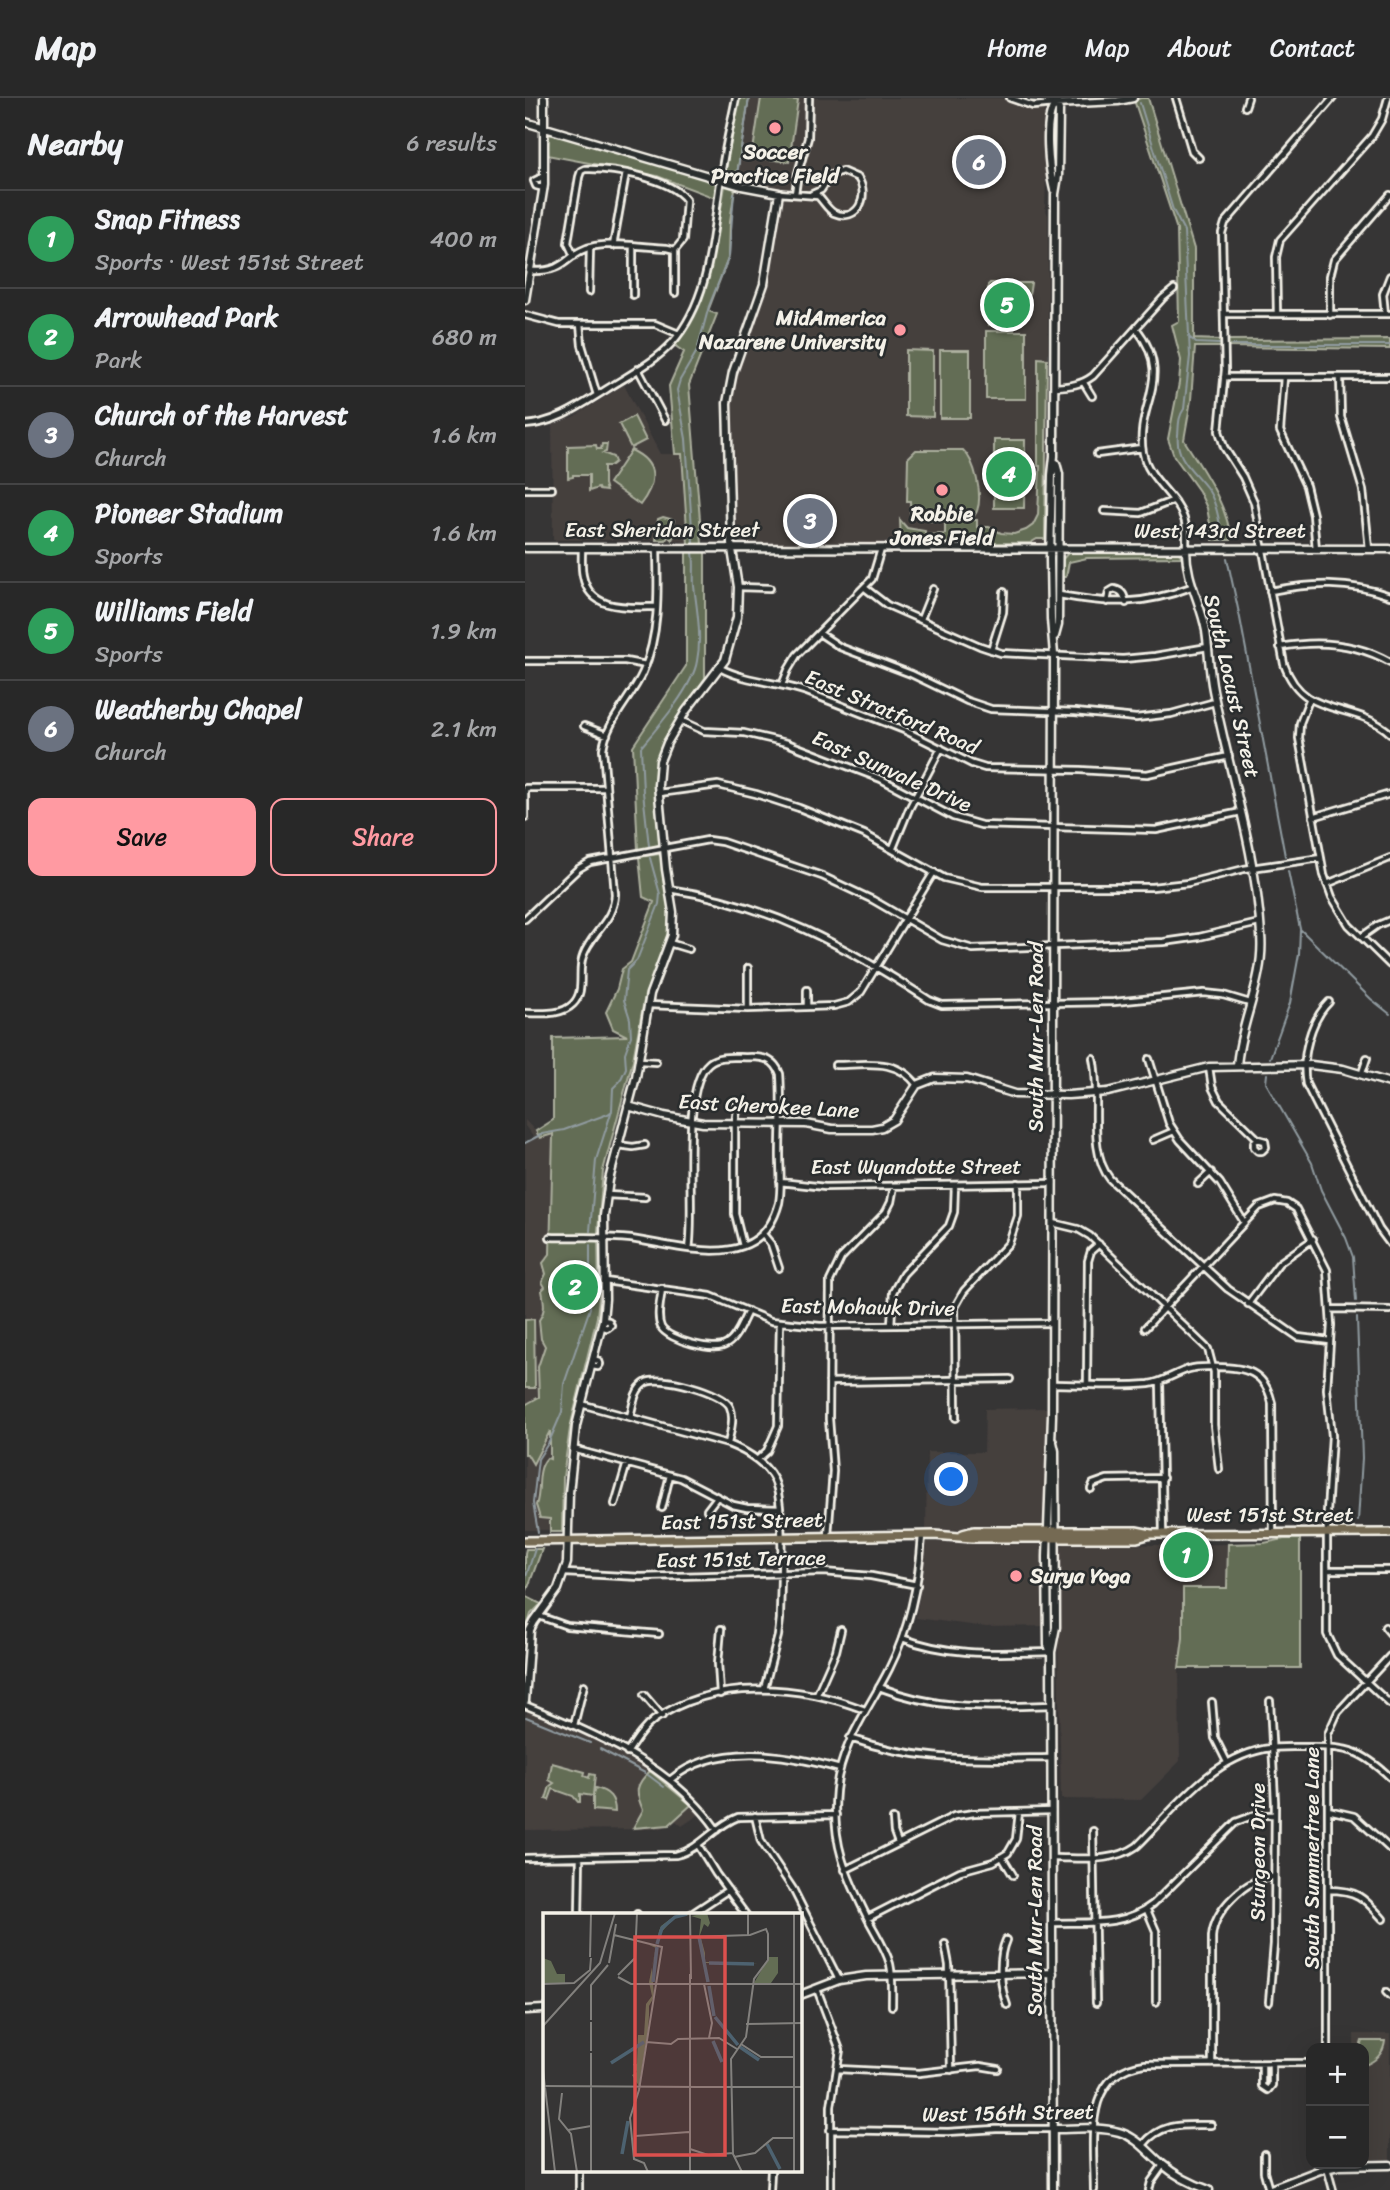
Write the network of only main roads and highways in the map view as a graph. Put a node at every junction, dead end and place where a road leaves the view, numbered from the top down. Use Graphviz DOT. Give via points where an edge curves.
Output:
graph roads {
  1 [pos="1390,1532"];
  2 [pos="1051,1534"];
  3 [pos="525,1541"];
  1 -- 2 [label="main road, West 151st Street"];
  2 -- 3 [label="main road, East 151st Street" via="974,1531 922,1536"];
}
